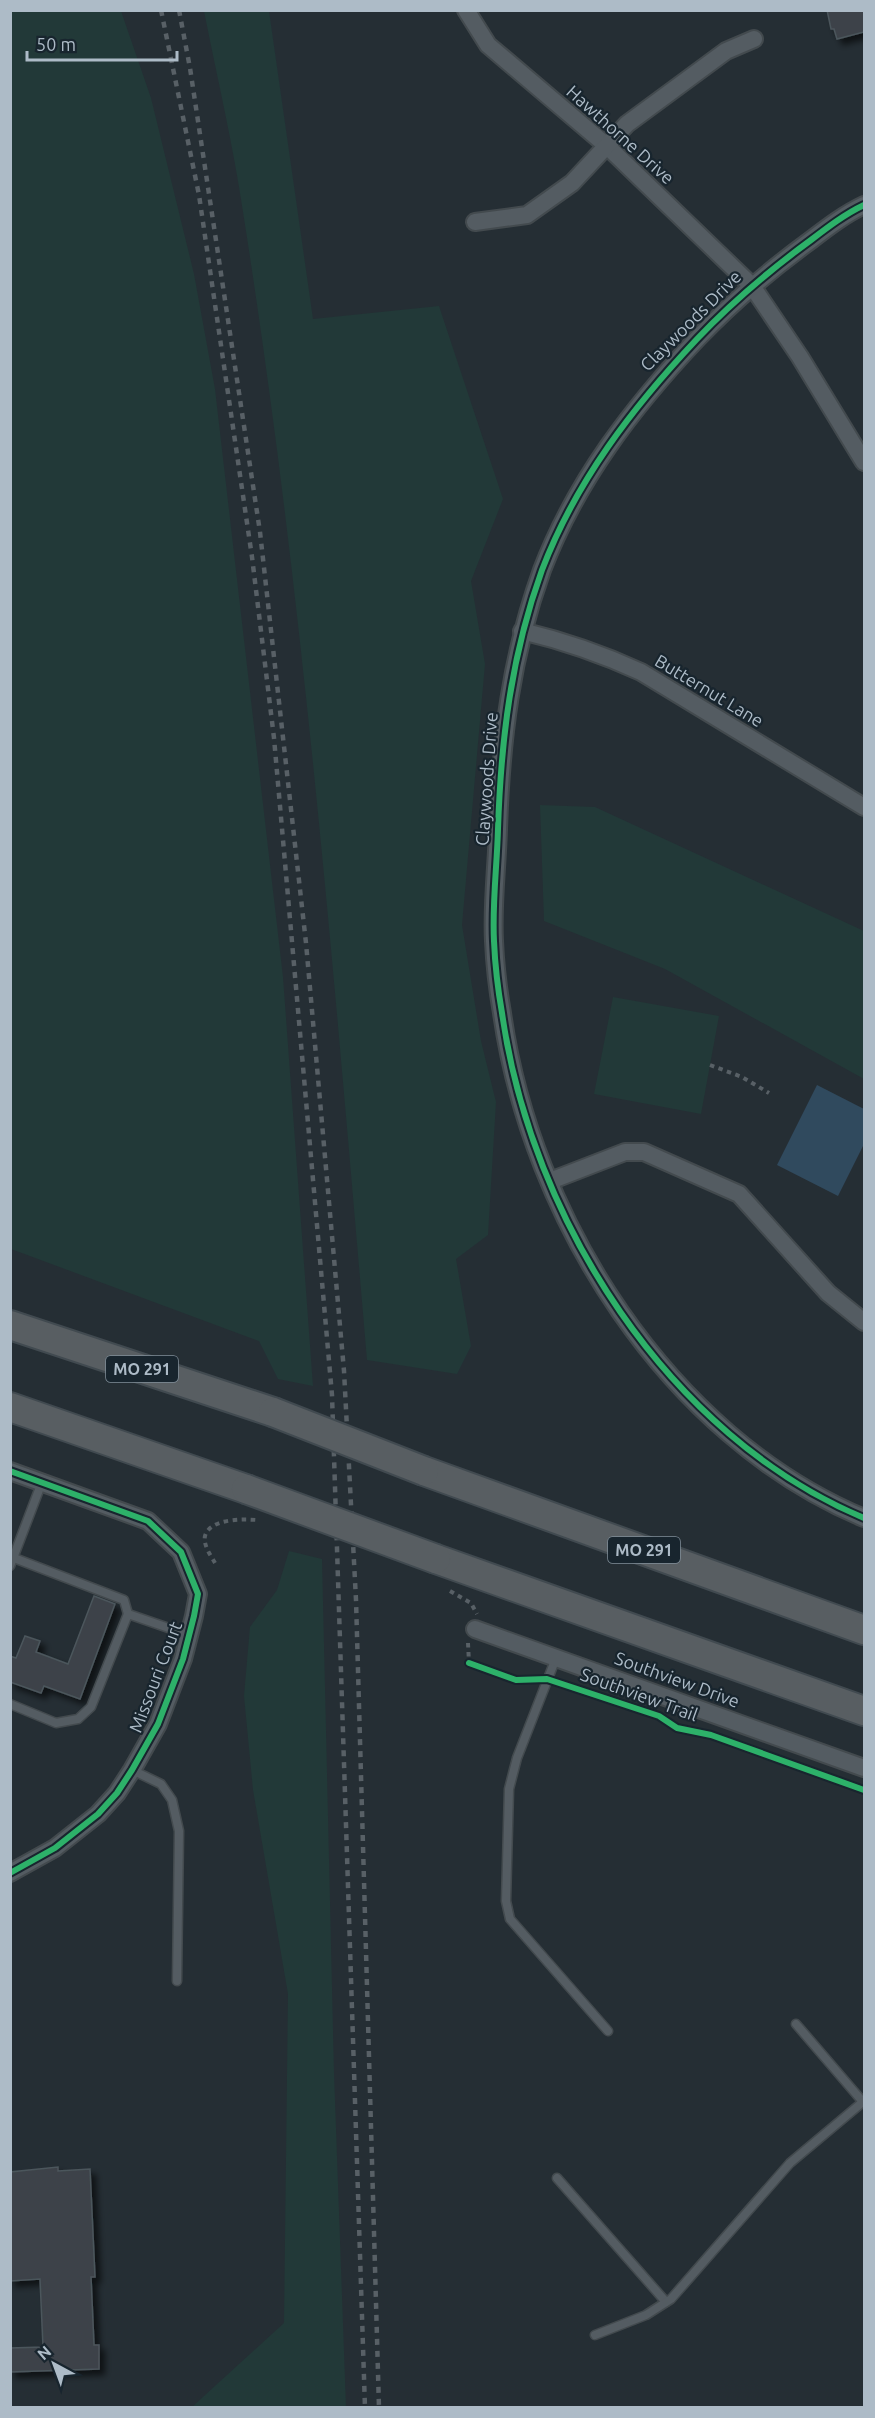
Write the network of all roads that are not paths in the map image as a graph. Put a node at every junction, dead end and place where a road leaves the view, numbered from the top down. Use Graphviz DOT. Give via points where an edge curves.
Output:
graph roads {
  1 [pos="466,10"];
  2 [pos="754,39"];
  3 [pos="607,146"];
  4 [pos="864,205"];
  5 [pos="475,222"];
  6 [pos="752,286"];
  7 [pos="864,462"];
  8 [pos="522,631"];
  9 [pos="864,807"];
  10 [pos="550,1181"];
  11 [pos="864,1322"];
  12 [pos="12,1329"];
  13 [pos="10,1407"];
  14 [pos="10,1471"];
  15 [pos="42,1482"];
  16 [pos="864,1518"];
  17 [pos="12,1562"];
  18 [pos="128,1614"];
  19 [pos="476,1629"];
  20 [pos="864,1630"];
  21 [pos="189,1635"];
  22 [pos="556,1658"];
  23 [pos="10,1704"];
  24 [pos="864,1711"];
  25 [pos="864,1768"];
  26 [pos="132,1770"];
  27 [pos="10,1873"];
  28 [pos="177,1981"];
  29 [pos="796,2024"];
  30 [pos="608,2031"];
  31 [pos="864,2101"];
  32 [pos="557,2178"];
  33 [pos="666,2302"];
  34 [pos="595,2336"];
  1 -- 3 [label="street, Hawthorne Drive" via="488,45"];
  2 -- 3 [label="street" via="726,51 627,124"];
  3 -- 5 [label="street" via="572,183 527,215"];
  3 -- 6 [label="street, Hawthorne Drive"];
  4 -- 6 [label="street, Claywoods Drive" via="849,212"];
  6 -- 7 [label="street, Hawthorne Drive"];
  6 -- 8 [label="street, Claywoods Drive" via="654,386 603,451 560,529"];
  8 -- 9 [label="street, Butternut Lane" via="593,651 641,672"];
  8 -- 10 [label="street, Claywoods Drive" via="506,712 494,940 502,1016 518,1090"];
  10 -- 11 [label="street" via="626,1152 644,1152 739,1194 828,1293"];
  10 -- 16 [label="street, Claywoods Drive" via="572,1231 610,1297 654,1358 709,1416 771,1466"];
  12 -- 20 [label="highway, MO 291, bridge" via="273,1412 424,1471"];
  13 -- 24 [label="highway, bridge"];
  14 -- 15 [label="street, Missouri Court"];
  15 -- 17 [label="lane"];
  15 -- 21 [label="street, Missouri Court" via="138,1516 168,1538 181,1552 198,1594"];
  17 -- 18 [label="lane" via="124,1599"];
  18 -- 21 [label="lane"];
  18 -- 23 [label="lane" via="91,1707 78,1719 56,1723"];
  19 -- 22 [label="street, Southview Drive"];
  21 -- 26 [label="street, Missouri Court" via="158,1724"];
  22 -- 25 [label="street, Southview Drive"];
  22 -- 30 [label="lane" via="508,1789 506,1901 510,1919"];
  26 -- 27 [label="street, Missouri Court" via="98,1814 55,1848"];
  26 -- 28 [label="lane" via="161,1784 172,1800 179,1830"];
  29 -- 31 [label="lane"];
  31 -- 33 [label="lane" via="790,2163"];
  32 -- 33 [label="lane"];
  33 -- 34 [label="lane" via="646,2315"];
}
